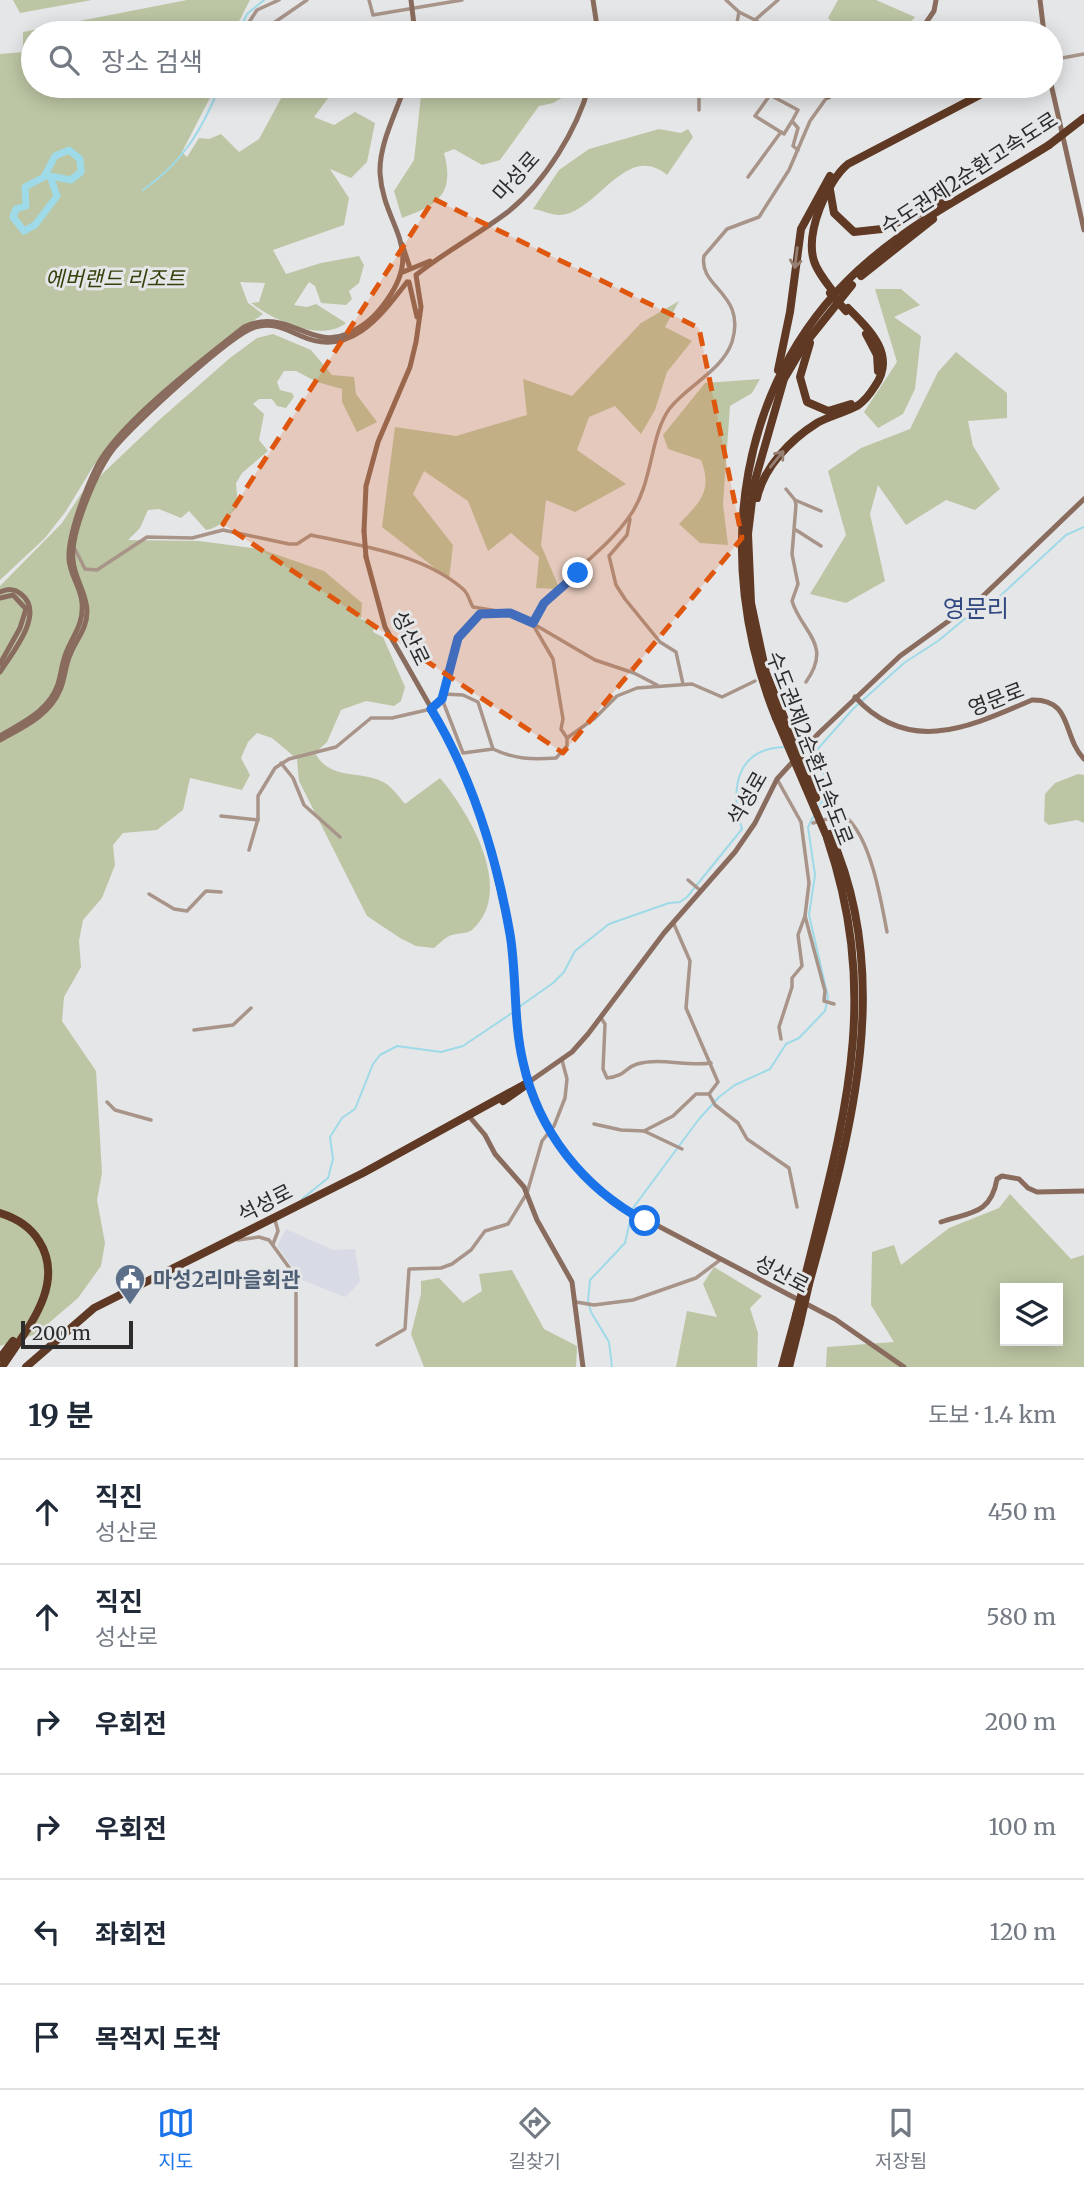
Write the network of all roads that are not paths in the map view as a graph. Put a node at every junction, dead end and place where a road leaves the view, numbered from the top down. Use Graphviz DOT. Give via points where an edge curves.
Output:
graph roads {
  1 [pos="279,0"];
  2 [pos="307,0"];
  3 [pos="369,0"];
  4 [pos="411,0"];
  5 [pos="461,0"];
  6 [pos="594,0"];
  7 [pos="726,0"];
  8 [pos="778,0"];
  9 [pos="936,0"];
  10 [pos="1040,0"];
  11 [pos="412,8"];
  12 [pos="739,12"];
  13 [pos="755,20"];
  14 [pos="250,21"];
  15 [pos="276,21"];
  16 [pos="414,21"];
  17 [pos="597,21"];
  18 [pos="737,21"];
  19 [pos="928,21"];
  20 [pos="1043,21"];
  21 [pos="1084,54"];
  22 [pos="1063,57"];
  23 [pos="401,98"];
  24 [pos="586,98"];
  25 [pos="700,98"];
  26 [pos="768,98"];
  27 [pos="776,98"];
  28 [pos="827,98"];
  29 [pos="964,98"];
  30 [pos="974,98"];
  31 [pos="1054,98"];
  32 [pos="699,110"];
  33 [pos="1084,118"];
  34 [pos="792,121"];
  35 [pos="1084,124"];
  36 [pos="781,132"];
  37 [pos="1049,147"];
  38 [pos="797,150"];
  39 [pos="832,173"];
  40 [pos="748,177"];
  41 [pos="994,178"];
  42 [pos="831,184"];
  43 [pos="1084,230"];
  44 [pos="399,238"];
  45 [pos="401,248"];
  46 [pos="408,256"];
  47 [pos="426,264"];
  48 [pos="411,268"];
  49 [pos="403,274"];
  50 [pos="412,280"];
  51 [pos="418,289"];
  52 [pos="831,291"];
  53 [pos="395,292"];
  54 [pos="414,298"];
  55 [pos="847,309"];
  56 [pos="419,325"];
  57 [pos="814,331"];
  58 [pos="777,377"];
  59 [pos="786,489"];
  60 [pos="1084,499"];
  61 [pos="795,500"];
  62 [pos="821,511"];
  63 [pos="630,516"];
  64 [pos="749,520"];
  65 [pos="795,530"];
  66 [pos="821,545"];
  67 [pos="74,548"];
  68 [pos="0,592"];
  69 [pos="0,597"];
  70 [pos="483,611"];
  71 [pos="533,623"];
  72 [pos="0,664"];
  73 [pos="0,672"];
  74 [pos="755,681"];
  75 [pos="806,682"];
  76 [pos="684,684"];
  77 [pos="657,685"];
  78 [pos="442,696"];
  79 [pos="856,698"];
  80 [pos="431,709"];
  81 [pos="779,717"];
  82 [pos="0,738"];
  83 [pos="567,738"];
  84 [pos="493,749"];
  85 [pos="1084,759"];
  86 [pos="281,763"];
  87 [pos="777,779"];
  88 [pos="221,816"];
  89 [pos="258,820"];
  90 [pos="813,823"];
  91 [pos="340,837"];
  92 [pos="249,850"];
  93 [pos="688,880"];
  94 [pos="699,889"];
  95 [pos="221,892"];
  96 [pos="149,894"];
  97 [pos="805,916"];
  98 [pos="673,922"];
  99 [pos="887,932"];
  100 [pos="830,1003"];
  101 [pos="251,1009"];
  102 [pos="601,1018"];
  103 [pos="194,1030"];
  104 [pos="781,1039"];
  105 [pos="562,1060"];
  106 [pos="711,1063"];
  107 [pos="528,1082"];
  108 [pos="710,1096"];
  109 [pos="107,1102"];
  110 [pos="469,1117"];
  111 [pos="150,1120"];
  112 [pos="594,1124"];
  113 [pos="550,1131"];
  114 [pos="643,1131"];
  115 [pos="679,1148"];
  116 [pos="1084,1191"];
  117 [pos="527,1192"];
  118 [pos="797,1208"];
  119 [pos="0,1215"];
  120 [pos="275,1220"];
  121 [pos="942,1222"];
  122 [pos="238,1240"];
  123 [pos="273,1244"];
  124 [pos="720,1260"];
  125 [pos="146,1284"];
  126 [pos="576,1302"];
  127 [pos="798,1319"];
  128 [pos="21,1334"];
  129 [pos="377,1345"];
  130 [pos="0,1358"];
  131 [pos="28,1366"];
  132 [pos="2,1367"];
  133 [pos="296,1367"];
  134 [pos="583,1367"];
  135 [pos="782,1367"];
  136 [pos="789,1367"];
  137 [pos="904,1367"];
  1 -- 14 [label="street" via="257,10"];
  2 -- 15 [label="street"];
  3 -- 11 [label="street" via="373,15"];
  4 -- 11 [label="street"];
  5 -- 11 [label="street"];
  6 -- 17 [label="street"];
  7 -- 12 [label="street"];
  8 -- 13 [label="street"];
  9 -- 19 [label="street"];
  10 -- 20 [label="street"];
  11 -- 16 [label="street"];
  12 -- 13 [label="street"];
  12 -- 18 [label="street"];
  21 -- 22 [label="street"];
  23 -- 44 [label="street" via="380,172"];
  24 -- 47 [label="street, 마성로" via="561,148 510,210"];
  25 -- 32 [label="street"];
  26 -- 36 [label="street" via="755,116"];
  27 -- 34 [label="street" via="798,110"];
  28 -- 38 [label="street"];
  29 -- 39 [label="highway" via="845,159"];
  30 -- 42 [label="highway" via="848,164 834,175"];
  31 -- 43 [label="street"];
  33 -- 37 [label="highway, 수도권제2순환고속도로, bridge"];
  34 -- 36 [label="street" via="784,134"];
  34 -- 38 [label="street" via="798,128 793,146"];
  35 -- 37 [label="highway, 수도권제2순환고속도로, bridge"];
  36 -- 40 [label="street"];
  37 -- 41 [label="highway, 수도권제2순환고속도로"];
  37 -- 57 [label="highway, 수도권제2순환고속도로" via="896,246 848,290"];
  38 -- 63 [label="street" via="759,216 727,229 704,256 704,270 732,305 735,327 731,344 718,364 669,409 658,432 652,467"];
  39 -- 52 [label="highway" via="816,208 808,250 811,266"];
  39 -- 58 [label="highway, one-way" via="801,229"];
  41 -- 42 [label="highway" via="866,233 854,232 834,213"];
  41 -- 58 [label="highway, 수도권제2순환고속도로" via="928,216 868,261 815,315"];
  42 -- 52 [label="highway" via="812,242 814,261"];
  44 -- 45 [label="street"];
  44 -- 46 [label="street"];
  45 -- 49 [label="street"];
  45 -- 53 [label="street"];
  46 -- 47 [label="street"];
  46 -- 48 [label="street"];
  47 -- 48 [label="street"];
  47 -- 50 [label="street, 마성로"];
  47 -- 51 [label="street"];
  48 -- 49 [label="street"];
  48 -- 50 [label="street"];
  49 -- 50 [label="street"];
  49 -- 53 [label="street"];
  50 -- 51 [label="street"];
  50 -- 53 [label="street, 마성로"];
  50 -- 54 [label="street"];
  51 -- 56 [label="street"];
  52 -- 55 [label="highway, bridge"];
  53 -- 54 [label="street"];
  53 -- 67 [label="street" via="368,328 343,341 321,343 267,325 247,331 224,348 132,429 107,458 95,480"];
  53 -- 82 [label="street" via="367,324 343,336 320,337 279,321 244,327 113,444 91,479 71,540 68,560 83,614 66,652 59,683 39,712"];
  54 -- 56 [label="street"];
  55 -- 57 [label="highway" via="877,355 875,380 860,400 828,411 807,402 800,377"];
  64 -- 55 [label="highway, one-way" via="763,478 785,450 818,422 860,404 879,381 884,356 877,341"];
  56 -- 80 [label="street, 성산로, bridge" via="410,367 366,486 364,531 366,557 385,626"];
  57 -- 64 [label="highway, 수도권제2순환고속도로" via="778,391"];
  58 -- 81 [label="highway, 수도권제2순환고속도로" via="753,457 741,547 749,634"];
  59 -- 61 [label="street"];
  60 -- 79 [label="street, 석성로" via="982,597 900,656"];
  61 -- 62 [label="street"];
  61 -- 65 [label="street"];
  63 -- 71 [label="street" via="544,603"];
  63 -- 76 [label="street" via="627,535 609,556 616,584 660,642 676,652"];
  64 -- 81 [label="highway, 수도권제2순환고속도로" via="754,623"];
  65 -- 66 [label="street"];
  65 -- 75 [label="street" via="792,554 798,584 792,601 817,646 814,671"];
  67 -- 70 [label="street" via="90,571 147,537 192,538 223,530 297,544 311,536 433,568 463,589 473,607"];
  67 -- 82 [label="street" via="74,566 86,600 86,626 70,653 60,692 50,708"];
  68 -- 73 [label="street" via="12,589 20,593 30,612"];
  69 -- 72 [label="street" via="13,595 26,609"];
  70 -- 71 [label="street" via="510,613"];
  70 -- 78 [label="street" via="458,638"];
  71 -- 77 [label="street" via="595,660"];
  71 -- 83 [label="street" via="553,659 561,729"];
  74 -- 76 [label="street" via="722,697 701,686"];
  76 -- 77 [label="street"];
  77 -- 83 [label="street" via="617,696"];
  78 -- 80 [label="street"];
  78 -- 84 [label="street" via="463,695 478,702"];
  78 -- 84 [label="street" via="463,753"];
  79 -- 85 [label="street, 영문로" via="876,718 898,729 939,730 970,727 1032,700 1043,700 1062,712 1073,745"];
  79 -- 87 [label="street, 석성로, bridge"];
  80 -- 86 [label="street" via="371,719 336,747"];
  80 -- 107 [label="street, 성산로" via="464,772 488,840 510,938"];
  81 -- 127 [label="highway, 수도권제2순환고속도로, bridge" via="828,834 849,920 856,1034 844,1116"];
  83 -- 84 [label="street" via="567,746 556,758 519,758"];
  86 -- 89 [label="street" via="262,785"];
  86 -- 91 [label="street" via="304,805"];
  87 -- 94 [label="street, 석성로" via="755,823"];
  87 -- 97 [label="street" via="801,822 809,883"];
  88 -- 89 [label="street"];
  89 -- 92 [label="street"];
  90 -- 99 [label="street" via="847,818 855,826 874,875"];
  93 -- 94 [label="street"];
  94 -- 98 [label="street, 석성로"];
  95 -- 96 [label="street" via="206,891 187,911"];
  97 -- 100 [label="street"];
  97 -- 104 [label="street" via="799,935 802,966 792,978 779,1027"];
  98 -- 102 [label="street, 석성로"];
  98 -- 106 [label="street" via="690,961 687,1009"];
  101 -- 103 [label="street" via="233,1025"];
  102 -- 105 [label="street, 석성로"];
  102 -- 106 [label="street" via="607,1078 622,1075 637,1064 671,1060"];
  105 -- 107 [label="street, 석성로"];
  105 -- 113 [label="street" via="565,1098"];
  106 -- 108 [label="street" via="718,1082"];
  107 -- 110 [label="highway, 석성로"];
  107 -- 113 [label="street"];
  108 -- 114 [label="street" via="696,1094 673,1116"];
  108 -- 118 [label="street" via="738,1123 747,1139 789,1168"];
  109 -- 111 [label="street" via="115,1110"];
  110 -- 117 [label="street"];
  110 -- 120 [label="highway, 석성로"];
  112 -- 114 [label="street"];
  113 -- 117 [label="street" via="542,1141"];
  113 -- 124 [label="street, 성산로" via="565,1156 598,1189 639,1218"];
  114 -- 115 [label="street"];
  116 -- 121 [label="street" via="1037,1192 1022,1180 1002,1176 986,1206"];
  117 -- 126 [label="street" via="537,1220 572,1282"];
  117 -- 129 [label="street" via="508,1224 485,1231 471,1250 452,1264 409,1269 405,1329"];
  119 -- 128 [label="highway" via="28,1235 41,1255 44,1282"];
  120 -- 122 [label="highway, 석성로"];
  120 -- 123 [label="street" via="278,1231"];
  120 -- 125 [label="highway, 석성로"];
  122 -- 123 [label="street" via="263,1237"];
  122 -- 125 [label="highway, 석성로"];
  123 -- 133 [label="street" via="297,1282"];
  124 -- 126 [label="street" via="696,1278 633,1300 592,1305"];
  124 -- 137 [label="street, 성산로" via="835,1319"];
  125 -- 131 [label="highway, 석성로" via="94,1308"];
  126 -- 134 [label="street"];
  127 -- 135 [label="highway, 수도권제2순환고속도로"];
  127 -- 136 [label="highway, 수도권제2순환고속도로"];
  128 -- 130 [label="highway"];
  128 -- 132 [label="highway"];
}
